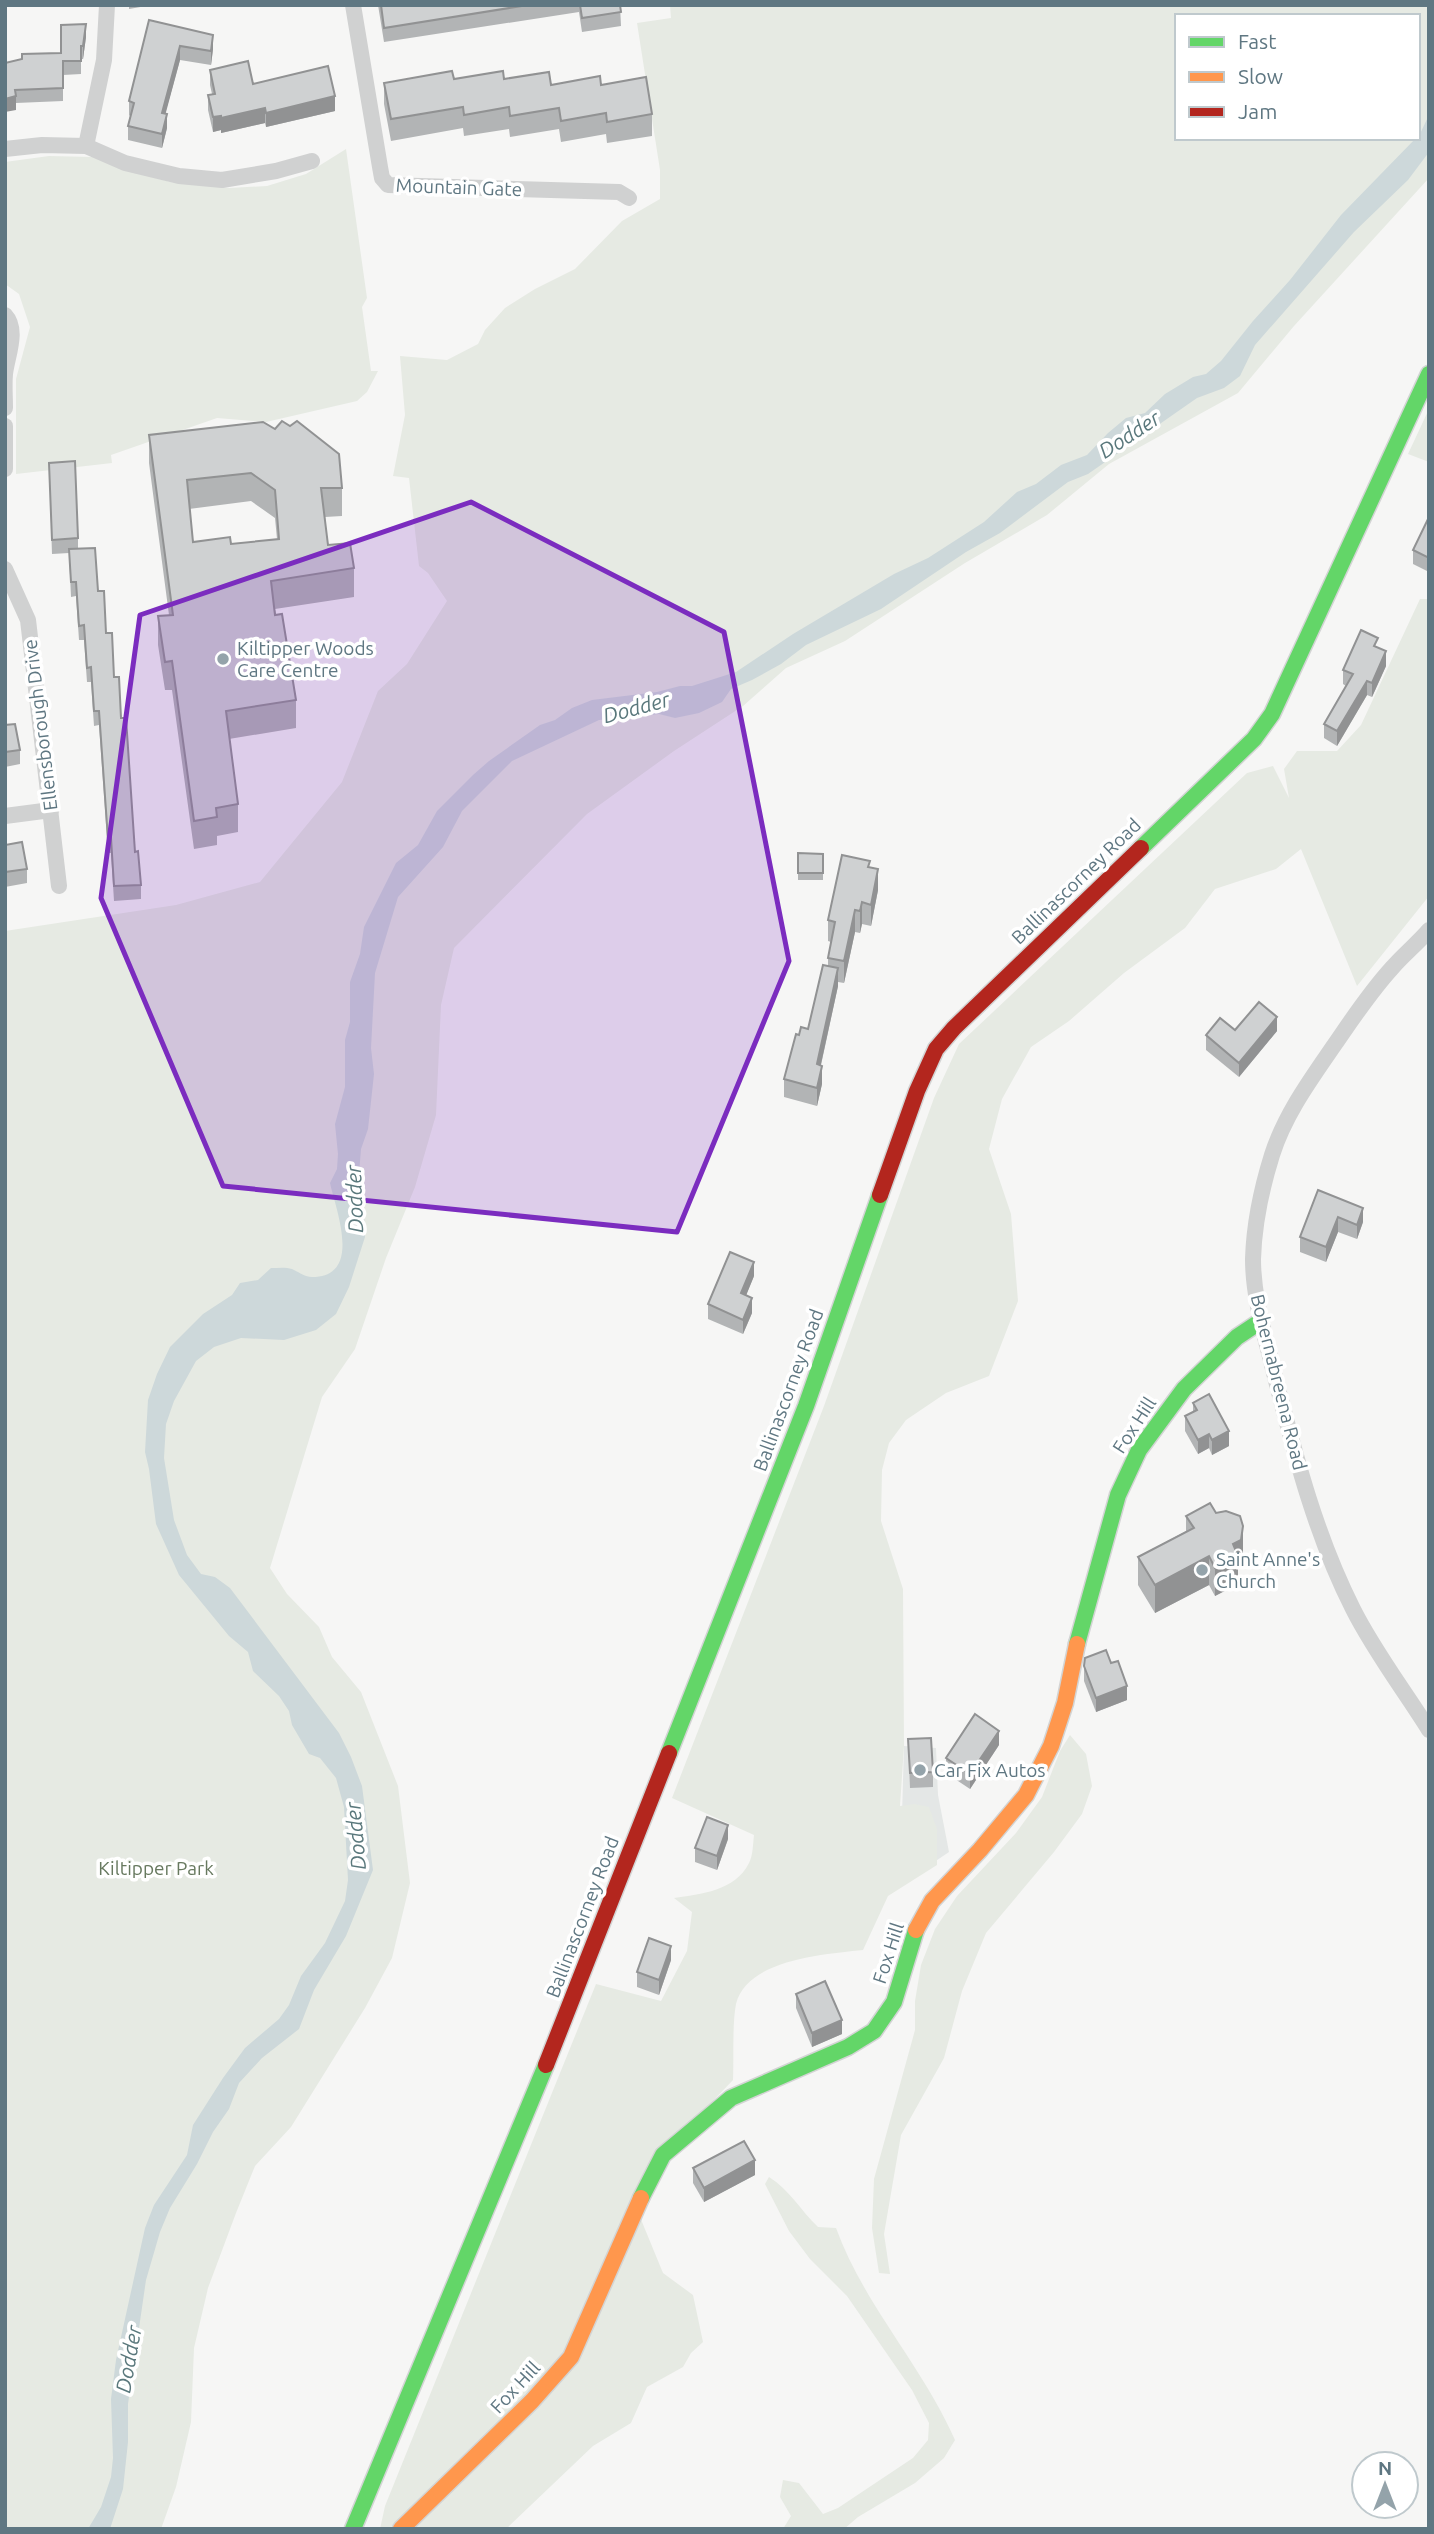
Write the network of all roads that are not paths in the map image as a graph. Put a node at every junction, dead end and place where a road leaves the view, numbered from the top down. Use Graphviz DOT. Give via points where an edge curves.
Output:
graph roads {
  1 [pos="107,5"];
  2 [pos="354,5"];
  3 [pos="86,146"];
  4 [pos="5,149"];
  5 [pos="312,161"];
  6 [pos="629,198"];
  7 [pos="5,315"];
  8 [pos="1429,374"];
  9 [pos="5,408"];
  10 [pos="5,426"];
  11 [pos="5,469"];
  12 [pos="5,569"];
  13 [pos="51,810"];
  14 [pos="5,816"];
  15 [pos="59,886"];
  16 [pos="1429,930"];
  17 [pos="1261,1321"];
  18 [pos="1429,1730"];
  19 [pos="353,2529"];
  20 [pos="401,2529"];
  1 -- 3 [label="street" via="104,60"];
  2 -- 6 [label="street, Mountain Gate" via="382,178 388,185 619,192"];
  3 -- 4 [label="street"];
  3 -- 5 [label="street" via="124,163 178,176 222,180"];
  7 -- 9 [label="street" via="10,320 12,344 5,373"];
  8 -- 19 [label="main road, Ballinascorney Road" via="1266,723 954,1028 928,1065 791,1445 519,2134"];
  10 -- 11 [label="street"];
  12 -- 13 [label="street, Ellensborough Drive" via="28,620"];
  13 -- 14 [label="street"];
  13 -- 15 [label="street, Ellensborough Drive"];
  16 -- 17 [label="street, Bohernabreena Road" via="1364,1002 1306,1085 1272,1153 1253,1258"];
  17 -- 18 [label="street, Bohernabreena Road" via="1310,1505 1338,1576 1355,1612"];
  17 -- 20 [label="main road, Fox Hill" via="1237,1337 1184,1389 1139,1450 1118,1495 1051,1746 1026,1795 932,1901 914,1936 894,2002 874,2031 848,2048 731,2098 663,2155 571,2357"];
}
